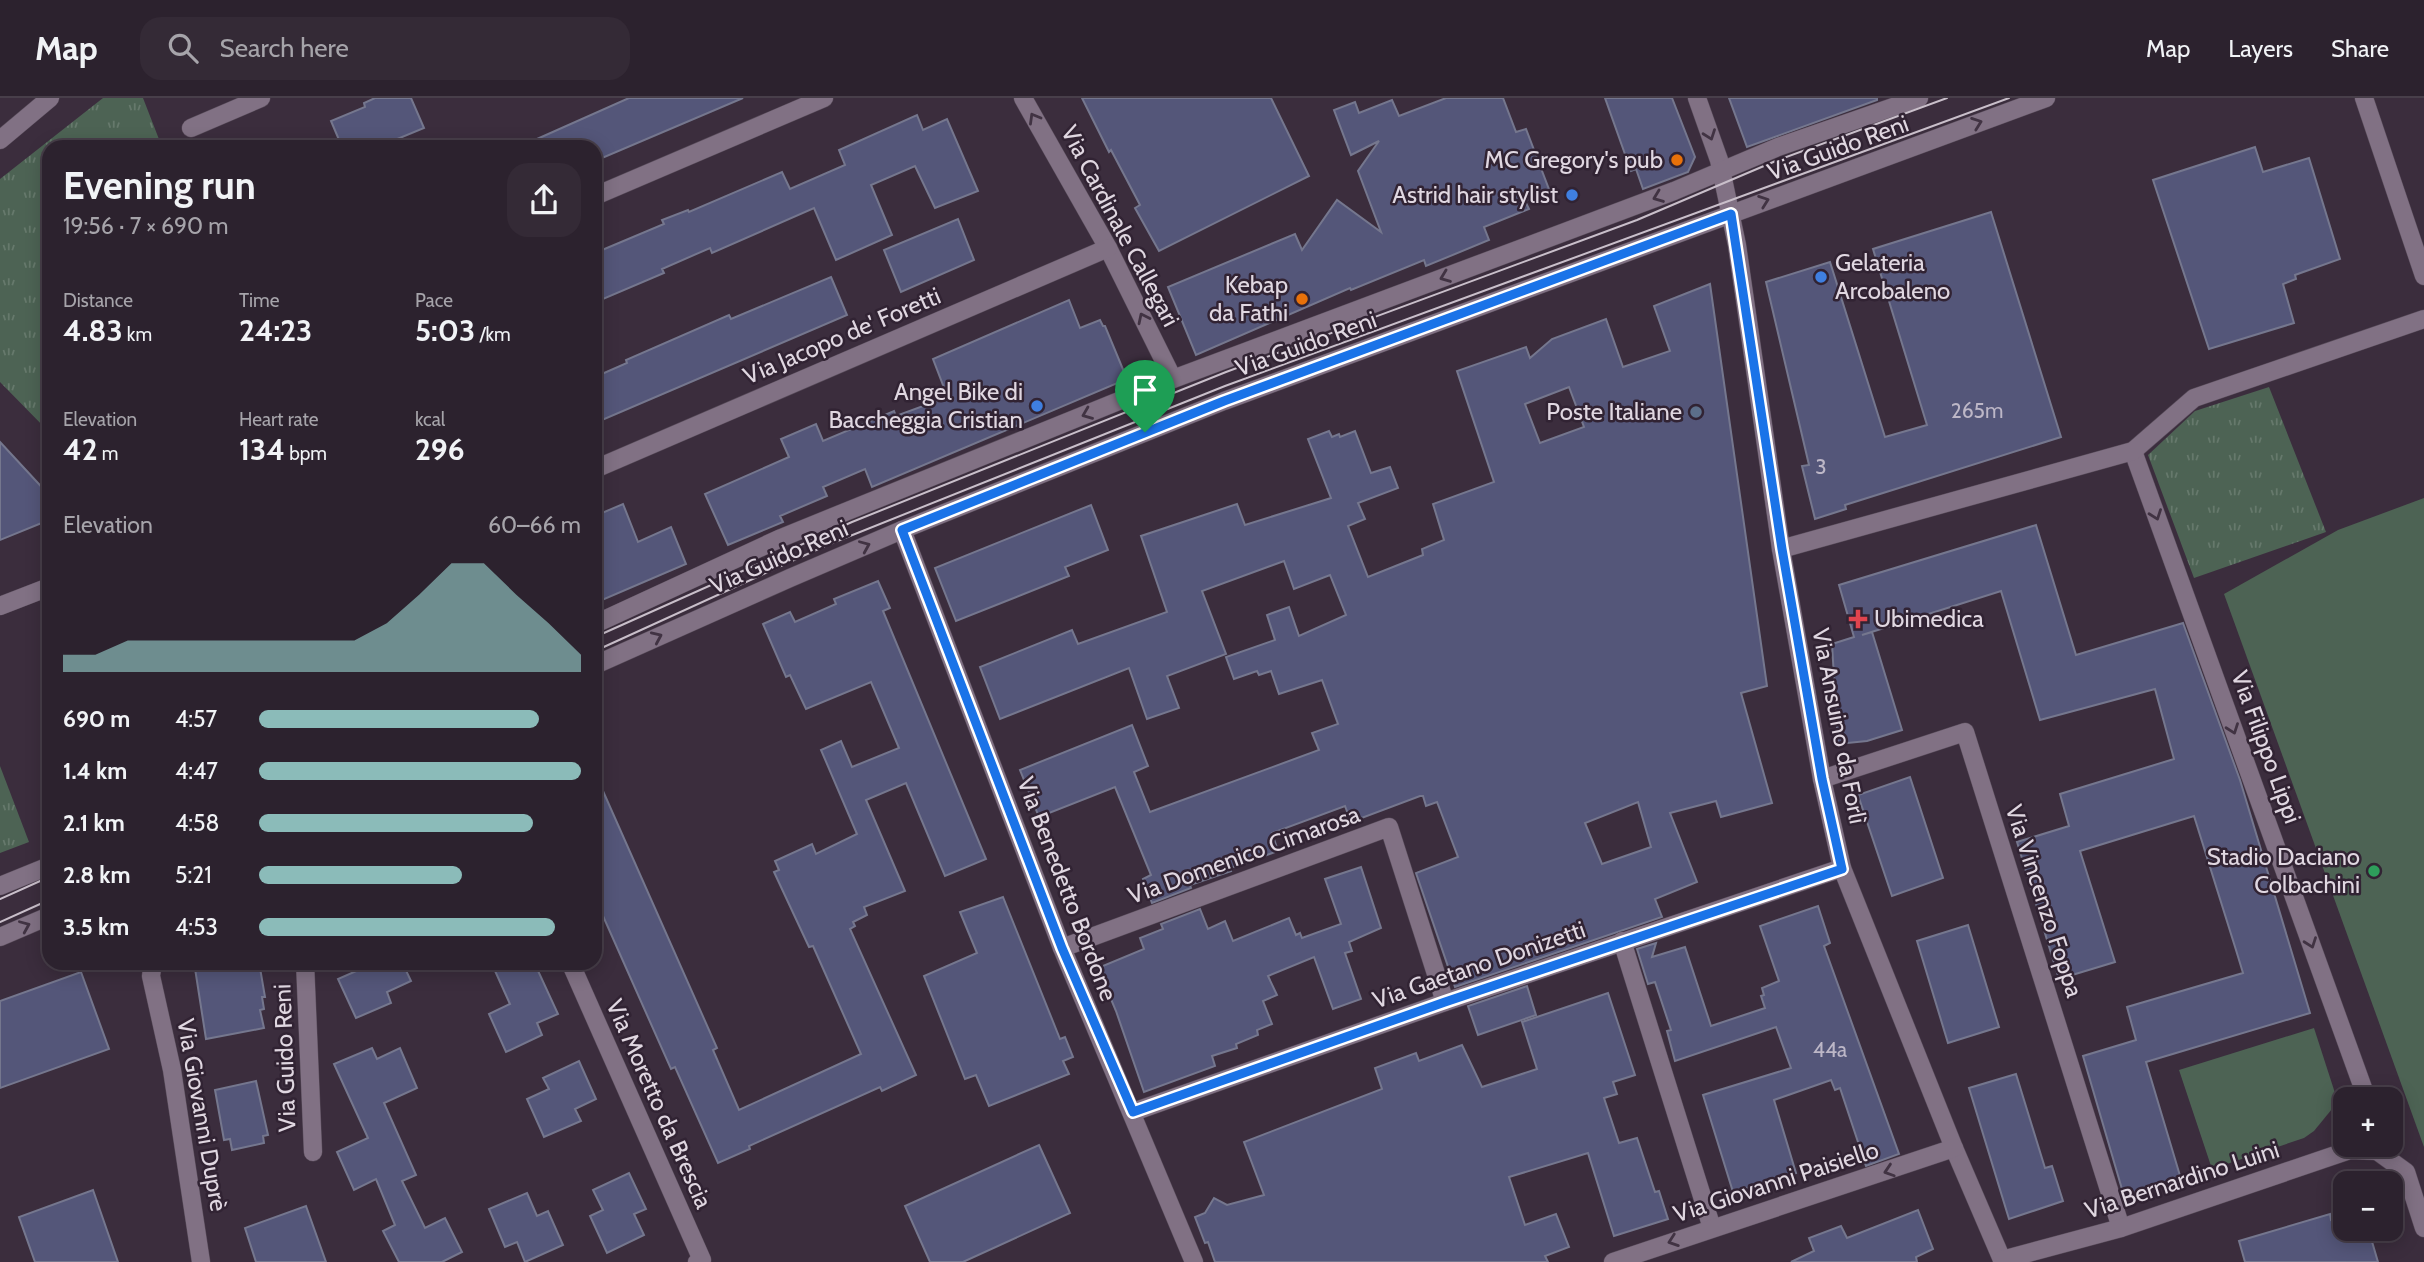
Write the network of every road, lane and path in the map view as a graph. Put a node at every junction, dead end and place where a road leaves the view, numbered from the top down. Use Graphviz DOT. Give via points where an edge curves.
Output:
graph roads {
  1 [pos="50,98"];
  2 [pos="261,98"];
  3 [pos="824,98"];
  4 [pos="1023,98"];
  5 [pos="1697,98"];
  6 [pos="1919,98"];
  7 [pos="2046,98"];
  8 [pos="2364,98"];
  9 [pos="191,128"];
  10 [pos="0,140"];
  11 [pos="1722,172"];
  12 [pos="602,193"];
  13 [pos="1731,214"];
  14 [pos="1108,248"];
  15 [pos="2424,276"];
  16 [pos="2424,319"];
  17 [pos="1173,379"];
  18 [pos="2133,451"];
  19 [pos="602,466"];
  20 [pos="902,530"];
  21 [pos="1782,549"];
  22 [pos="42,590"];
  23 [pos="0,606"];
  24 [pos="602,621"];
  25 [pos="602,663"];
  26 [pos="1822,779"];
  27 [pos="42,869"];
  28 [pos="1842,869"];
  29 [pos="0,886"];
  30 [pos="42,918"];
  31 [pos="0,937"];
  32 [pos="1622,942"];
  33 [pos="1062,948"];
  34 [pos="149,970"];
  35 [pos="305,970"];
  36 [pos="574,970"];
  37 [pos="1445,1002"];
  38 [pos="2363,1087"];
  39 [pos="1133,1112"];
  40 [pos="1954,1148"];
  41 [pos="313,1152"];
  42 [pos="2333,1156"];
  43 [pos="2388,1157"];
  44 [pos="1712,1228"];
  45 [pos="2121,1228"];
  46 [pos="2424,1228"];
  47 [pos="2003,1261"];
  48 [pos="201,1262"];
  49 [pos="697,1262"];
  50 [pos="1194,1262"];
  51 [pos="1613,1262"];
  1 -- 10 [label="street"];
  2 -- 9 [label="street"];
  3 -- 12 [label="street"];
  14 -- 4 [label="street, Via Cardinale Callegari, one-way"];
  5 -- 11 [label="street, Via Ansuino da Forlì, one-way"];
  6 -- 11 [label="street, Via Guido Reni"];
  13 -- 7 [label="street, Via Guido Reni, one-way"];
  8 -- 15 [label="street"];
  11 -- 13 [label="street, Via Ansuino da Forlì"];
  11 -- 17 [label="street, Via Guido Reni, one-way"];
  13 -- 20 [label="street, Via Guido Reni" via="1224,401"];
  13 -- 21 [label="street, Via Ansuino da Forlì"];
  17 -- 14 [label="street, Via Cardinale Callegari, one-way"];
  14 -- 19 [label="street, Via Jacopo de' Foretti"];
  16 -- 18 [label="street" via="2194,398"];
  17 -- 24 [label="street, Via Guido Reni, one-way" via="780,538"];
  18 -- 21 [label="street"];
  18 -- 38 [label="street, Via Filippo Lippi, one-way"];
  25 -- 20 [label="street, Via Guido Reni, one-way"];
  20 -- 33 [label="street, Via Benedetto Bordone"];
  21 -- 26 [label="street, Via Ansuino da Forlì"];
  22 -- 23 [label="street"];
  26 -- 28 [label="street, Via Ansuino da Forlì"];
  26 -- 45 [label="street, Via Vincenzo Foppa" via="1965,732"];
  27 -- 29 [label="street"];
  28 -- 32 [label="street, Via Gaetano Donizetti"];
  28 -- 40 [label="street, Via Ansuino da Forlì"];
  31 -- 30 [label="street, one-way"];
  32 -- 37 [label="street, Via Gaetano Donizetti"];
  32 -- 44 [label="street"];
  33 -- 37 [label="street, Via Domenico Cimarosa" via="1389,827"];
  33 -- 39 [label="street, Via Benedetto Bordone"];
  34 -- 48 [label="street, Via Giovanni Duprè" via="172,1070"];
  35 -- 41 [label="street, Via Guido Reni"];
  36 -- 49 [label="street, Via Moretto da Brescia" via="702,1260"];
  37 -- 39 [label="street, Via Gaetano Donizetti"];
  39 -- 50 [label="street, Via Benedetto Bordone"];
  40 -- 44 [label="street, Via Giovanni Paisiello, one-way"];
  40 -- 47 [label="street, Via Ansuino da Forlì"];
  42 -- 45 [label="street, Via Bernardino Luini"];
  43 -- 46 [label="street" via="2406,1172"];
  44 -- 51 [label="street, Via Giovanni Paisiello, one-way"];
  45 -- 47 [label="street, Via Bernardino Luini"];
}
